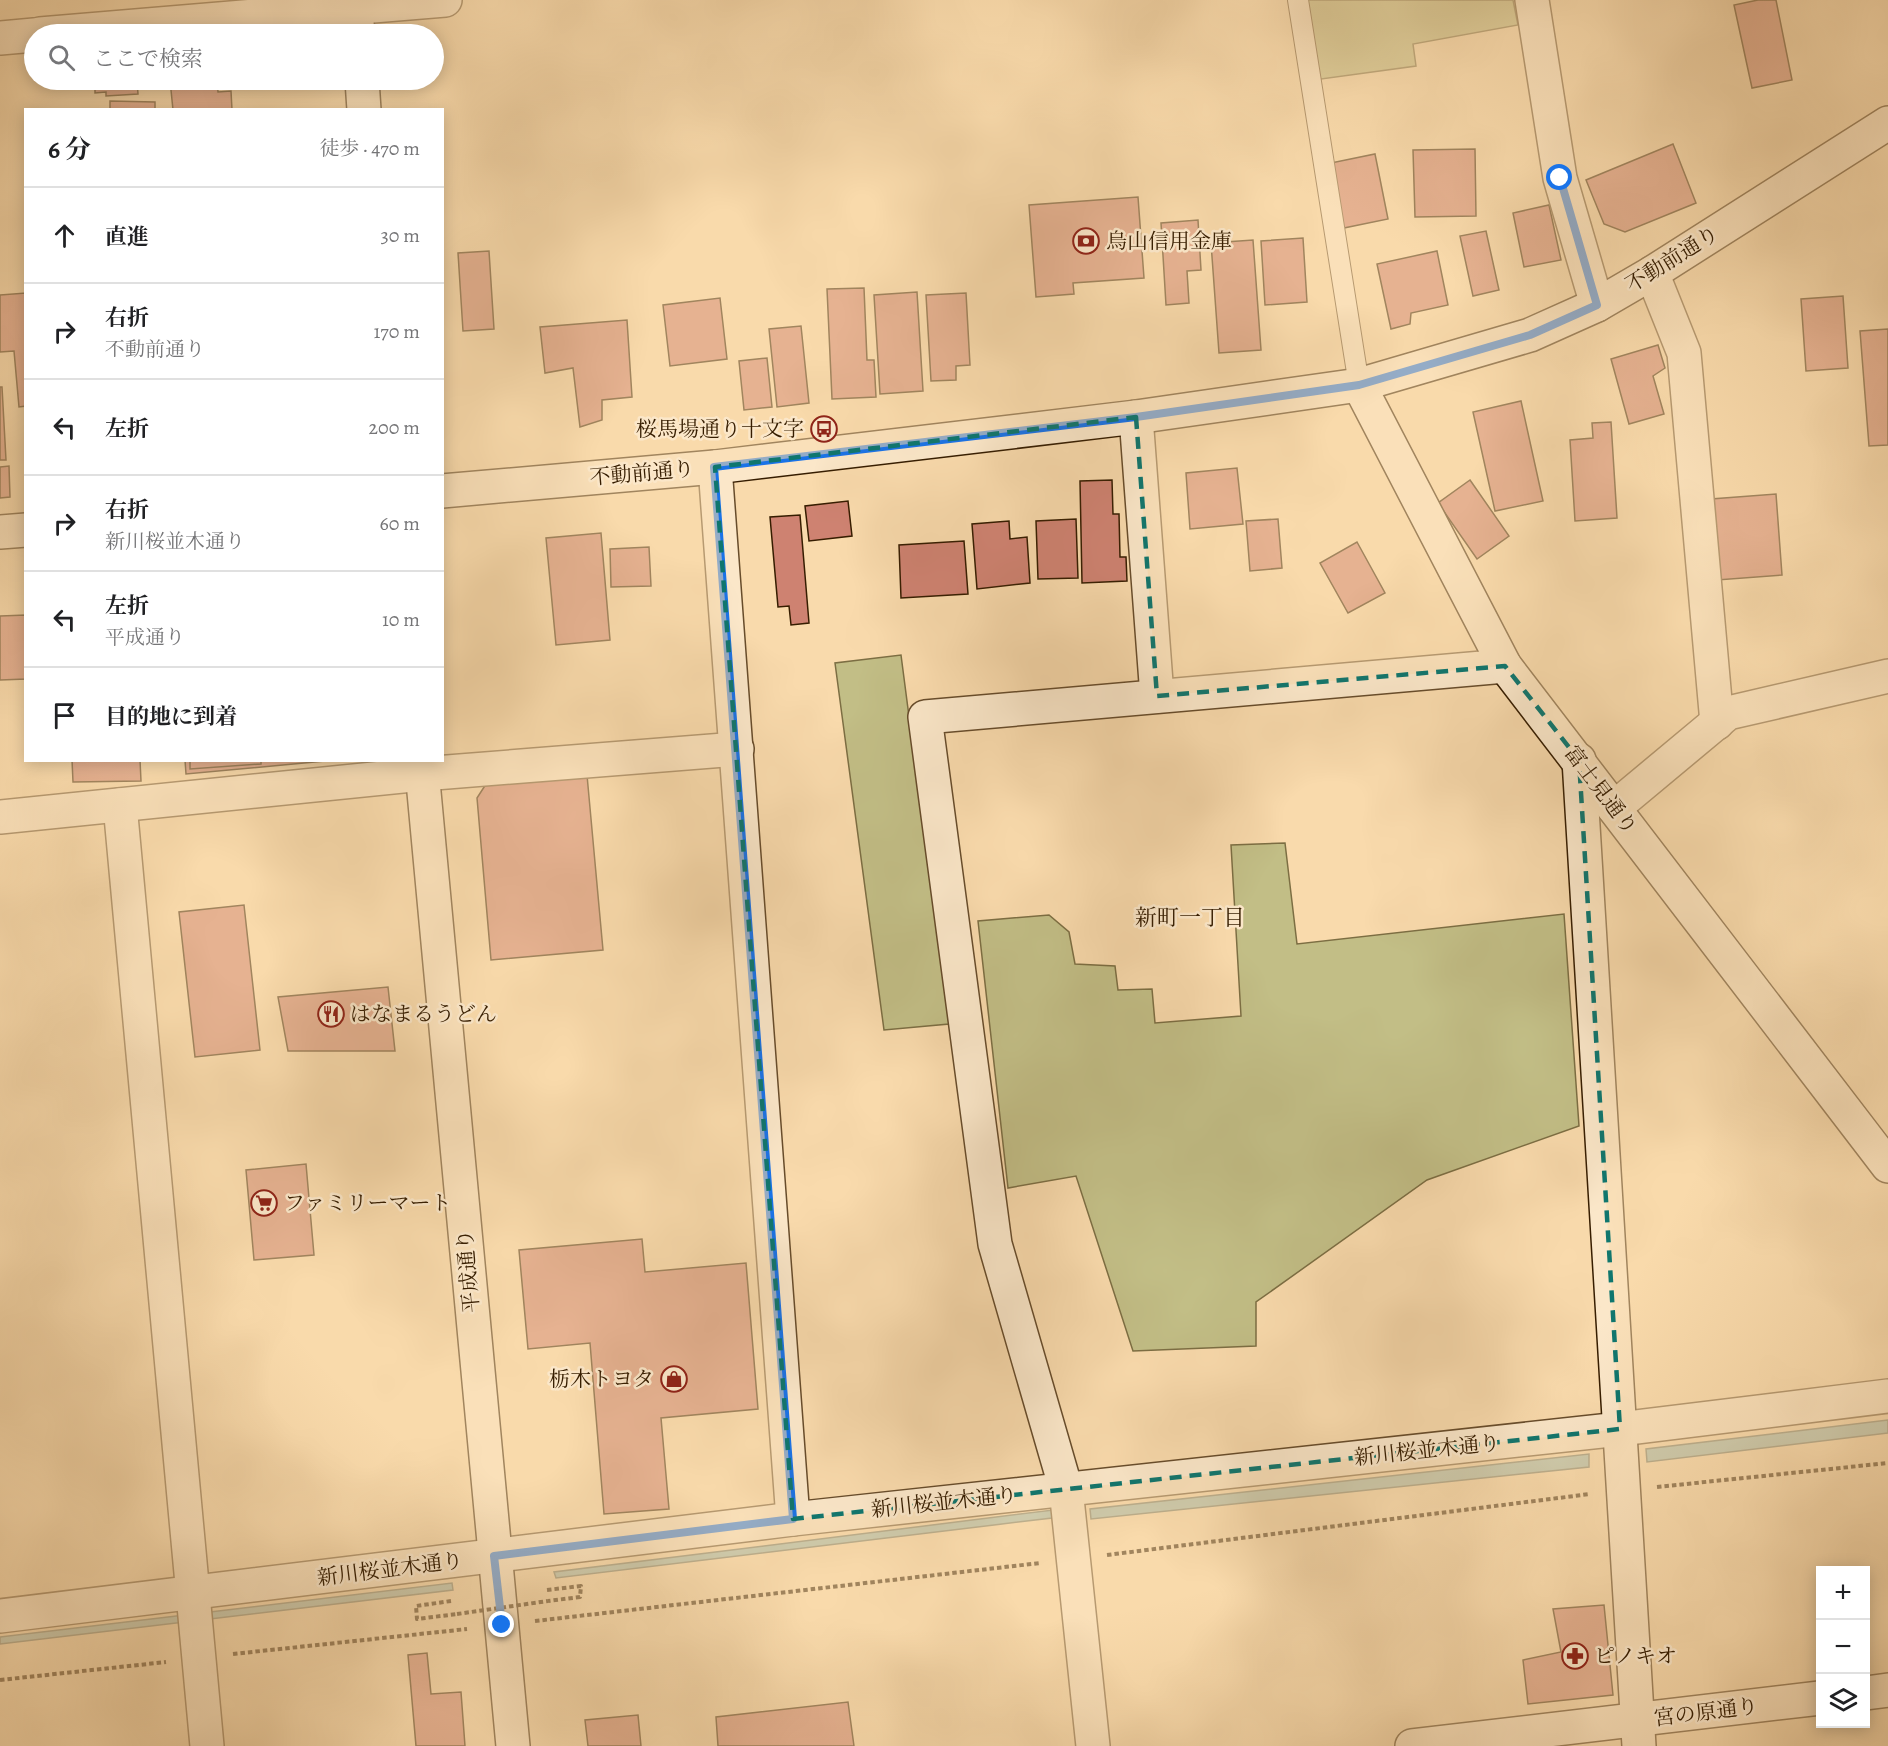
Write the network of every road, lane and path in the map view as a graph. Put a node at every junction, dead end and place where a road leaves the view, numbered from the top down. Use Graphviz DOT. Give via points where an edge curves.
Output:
graph roads {
  1 [pos="445,0"];
  2 [pos="1298,0"];
  3 [pos="1532,0"];
  4 [pos="356,14"];
  5 [pos="198,24"];
  6 [pos="24,36"];
  7 [pos="0,38"];
  8 [pos="363,90"];
  9 [pos="364,108"];
  10 [pos="1888,123"];
  11 [pos="1652,273"];
  12 [pos="1597,305"];
  13 [pos="1359,385"];
  14 [pos="1136,417"];
  15 [pos="714,467"];
  16 [pos="444,491"];
  17 [pos="24,530"];
  18 [pos="0,532"];
  19 [pos="1505,666"];
  20 [pos="1888,676"];
  21 [pos="1157,696"];
  22 [pos="1717,723"];
  23 [pos="737,749"];
  24 [pos="1579,760"];
  25 [pos="421,767"];
  26 [pos="120,805"];
  27 [pos="1614,808"];
  28 [pos="0,817"];
  29 [pos="1888,1166"];
  30 [pos="1888,1396"];
  31 [pos="1620,1430"];
  32 [pos="1888,1463"];
  33 [pos="1066,1489"];
  34 [pos="1623,1490"];
  35 [pos="793,1519"];
  36 [pos="494,1556"];
  37 [pos="1074,1559"];
  38 [pos="547,1590"];
  39 [pos="194,1593"];
  40 [pos="451,1601"];
  41 [pos="0,1616"];
  42 [pos="502,1625"];
  43 [pos="199,1658"];
  44 [pos="0,1680"];
  45 [pos="1888,1690"];
  46 [pos="1870,1692"];
  47 [pos="1816,1699"];
  48 [pos="1638,1733"];
  49 [pos="207,1746"];
  50 [pos="513,1746"];
  51 [pos="1093,1746"];
  52 [pos="1412,1746"];
  1 -- 4 [label="street"];
  2 -- 13 [label="lane"];
  3 -- 12 [label="street" via="1560,178"];
  4 -- 5 [label="street"];
  6 -- 7 [label="street"];
  8 -- 9 [label="street"];
  10 -- 11 [label="street, 不動前通り"];
  11 -- 12 [label="street, 不動前通り"];
  11 -- 22 [label="street" via="1684,353"];
  12 -- 13 [label="street, 不動前通り" via="1530,335"];
  13 -- 14 [label="street, 不動前通り"];
  13 -- 19 [label="street, 富士見通り"];
  14 -- 15 [label="street, 不動前通り"];
  14 -- 21 [label="street"];
  15 -- 16 [label="street, 不動前通り"];
  15 -- 23 [label="street"];
  17 -- 18 [label="street"];
  19 -- 21 [label="street"];
  19 -- 24 [label="street, 富士見通り"];
  20 -- 22 [label="street" via="1728,713"];
  21 -- 33 [label="street" via="925,717 995,1244"];
  22 -- 27 [label="street"];
  23 -- 25 [label="street"];
  23 -- 35 [label="street"];
  24 -- 27 [label="street, 富士見通り"];
  24 -- 31 [label="street"];
  25 -- 26 [label="street"];
  25 -- 36 [label="street, 平成通り"];
  26 -- 28 [label="street"];
  26 -- 39 [label="street"];
  27 -- 29 [label="street, 富士見通り"];
  30 -- 31 [label="street, 新川桜並木通り"];
  31 -- 33 [label="street, 新川桜並木通り"];
  31 -- 34 [label="street"];
  32 -- 34 [label="path"];
  33 -- 35 [label="street, 新川桜並木通り"];
  33 -- 37 [label="street"];
  34 -- 37 [label="path"];
  34 -- 48 [label="street"];
  35 -- 36 [label="street, 新川桜並木通り"];
  36 -- 39 [label="street, 新川桜並木通り"];
  36 -- 42 [label="street, 平成通り"];
  37 -- 42 [label="path"];
  37 -- 51 [label="street"];
  38 -- 40 [label="path, bridge" via="580,1586 580,1597 417,1619 416,1606"];
  39 -- 41 [label="street, 新川桜並木通り"];
  39 -- 43 [label="street"];
  42 -- 43 [label="path"];
  42 -- 50 [label="street, 平成通り"];
  43 -- 44 [label="path"];
  43 -- 49 [label="street"];
  45 -- 46 [label="street"];
  47 -- 48 [label="street, 宮の原通り"];
  48 -- 52 [label="street, 宮の原通り"];
}
